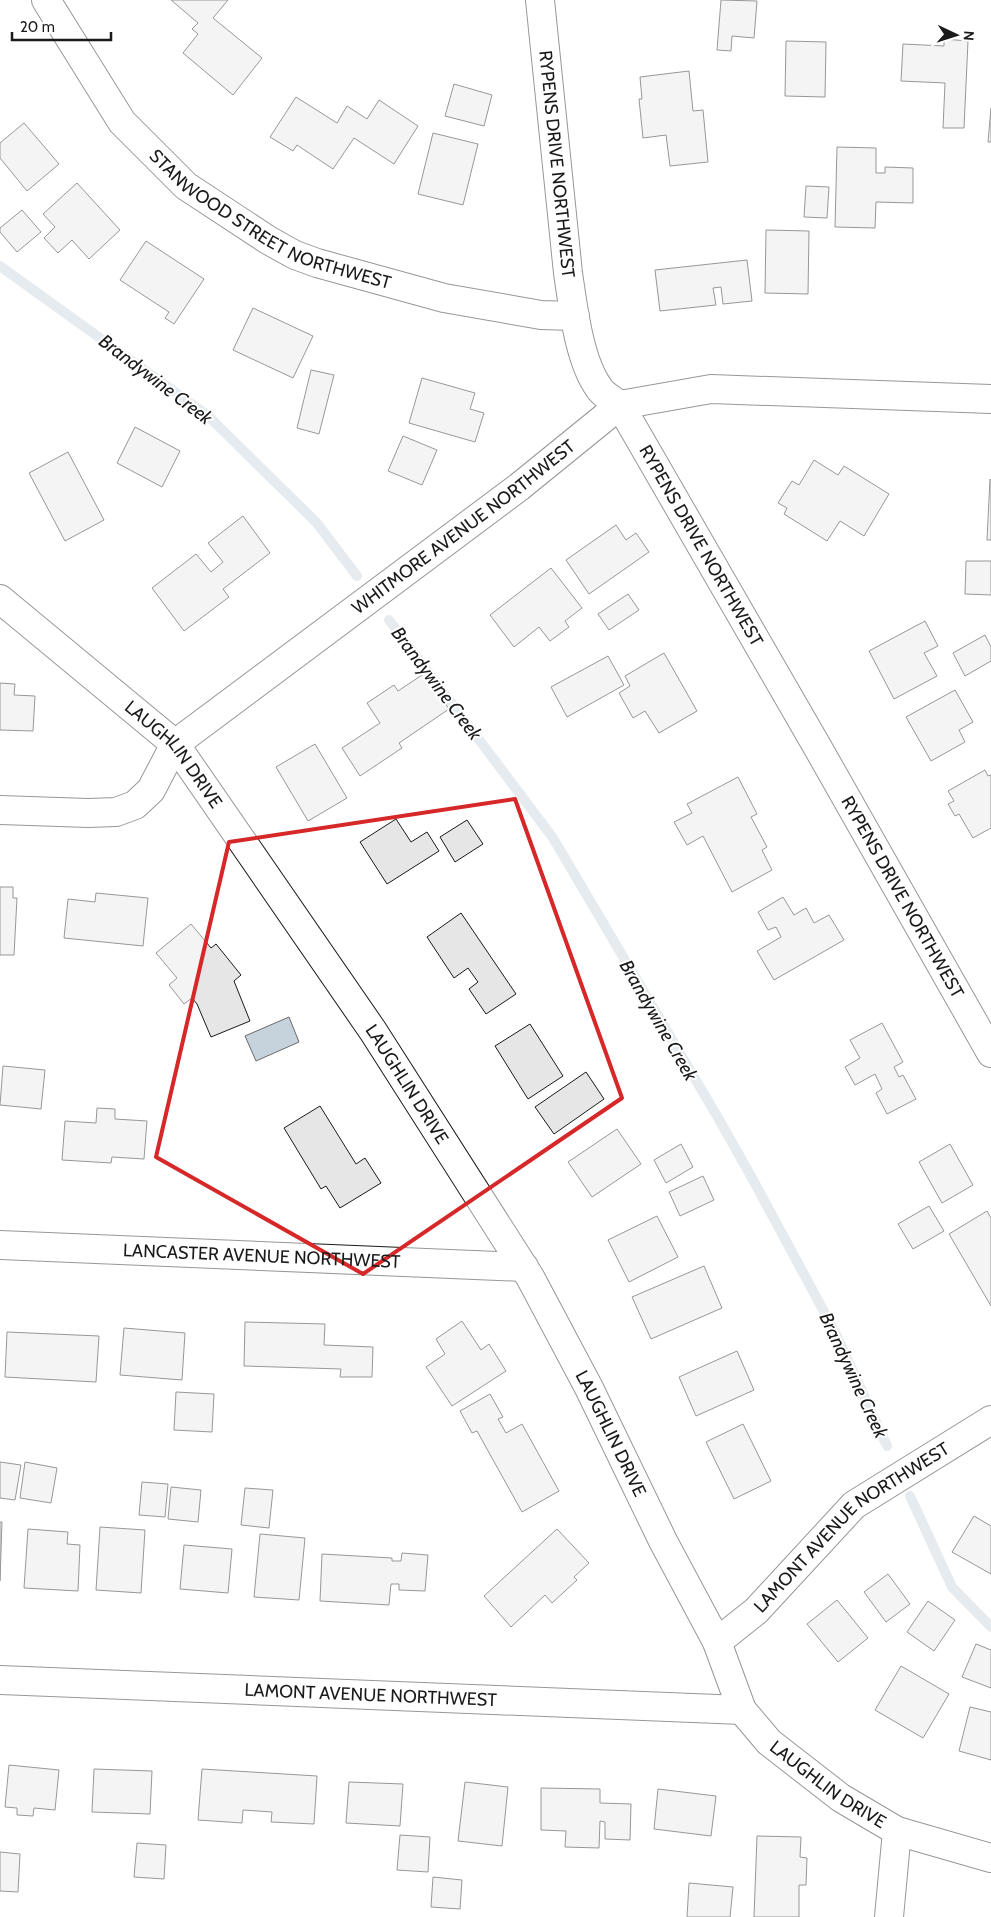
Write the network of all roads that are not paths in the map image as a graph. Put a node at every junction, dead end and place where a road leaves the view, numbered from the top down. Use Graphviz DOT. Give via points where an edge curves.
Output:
graph roads {
  1 [pos="46,0"];
  2 [pos="540,0"];
  3 [pos="575,316"];
  4 [pos="991,399"];
  5 [pos="620,405"];
  6 [pos="0,599"];
  7 [pos="175,744"];
  8 [pos="0,810"];
  9 [pos="991,1053"];
  10 [pos="0,1245"];
  11 [pos="524,1267"];
  12 [pos="991,1420"];
  13 [pos="717,1642"];
  14 [pos="0,1680"];
  15 [pos="742,1710"];
  16 [pos="897,1831"];
  17 [pos="991,1858"];
  18 [pos="889,1917"];
  1 -- 3 [label="street, STANWOOD STREET NORTHWEST" via="122,122 186,186 268,240 317,263 444,298 541,315"];
  2 -- 3 [label="street, RYPENS DRIVE NORTHWEST"];
  3 -- 5 [label="street, RYPENS DRIVE NORTHWEST" via="586,362 599,390"];
  4 -- 5 [label="street, WHITMORE AVENUE NORTHWEST" via="711,389"];
  5 -- 7 [label="street, WHITMORE AVENUE NORTHWEST" via="519,486"];
  5 -- 9 [label="street, RYPENS DRIVE NORTHWEST"];
  6 -- 7 [label="street, LAUGHLIN DRIVE"];
  7 -- 8 [label="street, WHITMORE AVENUE NORTHWEST" via="151,790 136,805 116,812"];
  7 -- 11 [label="street, LAUGHLIN DRIVE" via="373,1031"];
  10 -- 11 [label="street, LANCASTER AVENUE NORTHWEST"];
  11 -- 13 [label="street, LAUGHLIN DRIVE"];
  12 -- 13 [label="street, LAMONT AVENUE NORTHWEST" via="854,1506 756,1610"];
  13 -- 15 [label="street, LAUGHLIN DRIVE"];
  14 -- 15 [label="street, LAMONT AVENUE NORTHWEST"];
  15 -- 16 [label="street, LAUGHLIN DRIVE" via="769,1742 816,1779"];
  16 -- 17 [label="street, LAUGHLIN DRIVE"];
  16 -- 18 [label="street"];
}
